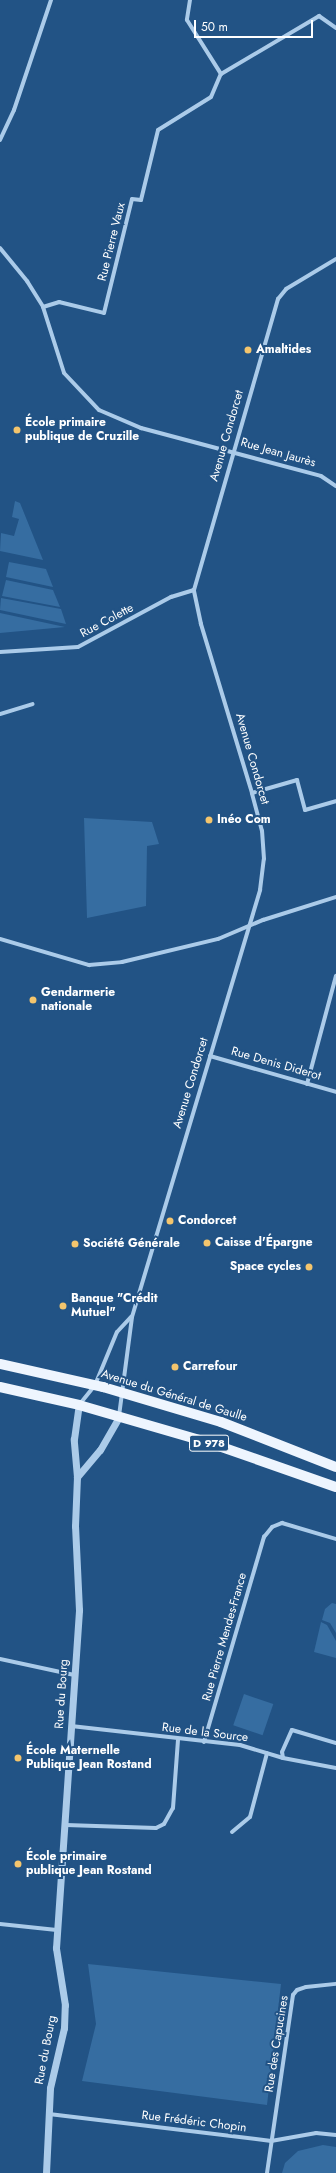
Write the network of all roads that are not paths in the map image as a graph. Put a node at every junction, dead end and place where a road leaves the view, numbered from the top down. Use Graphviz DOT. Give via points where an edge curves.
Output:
graph roads {
  1 [pos="51,0"];
  2 [pos="190,0"];
  3 [pos="336,28"];
  4 [pos="221,74"];
  5 [pos="0,140"];
  6 [pos="0,248"];
  7 [pos="336,258"];
  8 [pos="43,307"];
  9 [pos="232,450"];
  10 [pos="336,486"];
  11 [pos="194,590"];
  12 [pos="0,652"];
  13 [pos="33,704"];
  14 [pos="0,714"];
  15 [pos="252,793"];
  16 [pos="336,801"];
  17 [pos="336,897"];
  18 [pos="247,927"];
  19 [pos="0,939"];
  20 [pos="336,976"];
  21 [pos="210,1056"];
  22 [pos="306,1084"];
  23 [pos="336,1092"];
  24 [pos="132,1317"];
  25 [pos="0,1364"];
  26 [pos="95,1385"];
  27 [pos="0,1387"];
  28 [pos="121,1392"];
  29 [pos="79,1405"];
  30 [pos="119,1417"];
  31 [pos="336,1467"];
  32 [pos="77,1478"];
  33 [pos="336,1487"];
  34 [pos="336,1539"];
  35 [pos="0,1659"];
  36 [pos="74,1675"];
  37 [pos="71,1726"];
  38 [pos="178,1740"];
  39 [pos="204,1742"];
  40 [pos="336,1743"];
  41 [pos="267,1753"];
  42 [pos="283,1758"];
  43 [pos="336,1768"];
  44 [pos="66,1825"];
  45 [pos="232,1832"];
  46 [pos="0,1924"];
  47 [pos="57,1930"];
  48 [pos="336,1984"];
  49 [pos="49,2114"];
  50 [pos="336,2135"];
  51 [pos="271,2141"];
  52 [pos="46,2173"];
  53 [pos="267,2173"];
  1 -- 5 [label="street" via="14,110"];
  2 -- 4 [label="street" via="187,20"];
  3 -- 4 [label="street" via="319,16"];
  4 -- 8 [label="street, Rue Pierre Vaux" via="211,97 158,130 141,200 132,199 104,313 59,302"];
  6 -- 8 [label="street, Rue Jean Jaurès"];
  7 -- 9 [label="street, Avenue Condorcet" via="286,289 278,299"];
  8 -- 9 [label="street, Rue Jean Jaurès" via="64,373 99,410 141,428"];
  9 -- 10 [label="street, Rue Jean Jaurès" via="321,476"];
  9 -- 11 [label="street, Avenue Condorcet"];
  11 -- 12 [label="street, Rue Colette" via="171,597 78,647"];
  11 -- 15 [label="street, Avenue Condorcet" via="201,624"];
  13 -- 14 [label="street"];
  15 -- 16 [label="street" via="297,780 305,810"];
  15 -- 18 [label="street, Avenue Condorcet" via="262,831 264,859 260,890"];
  17 -- 18 [label="street"];
  18 -- 19 [label="street" via="157,955 89,964"];
  18 -- 21 [label="street, Avenue Condorcet"];
  20 -- 22 [label="street"];
  21 -- 22 [label="street, Rue Denis Diderot"];
  21 -- 24 [label="street, Avenue Condorcet"];
  22 -- 23 [label="street, Rue Denis Diderot"];
  24 -- 26 [label="street, Avenue Condorcet" via="117,1332"];
  24 -- 28 [label="street, Avenue Condorcet"];
  25 -- 26 [label="main road, Avenue du Général de Gaulle / D 978"];
  26 -- 28 [label="main road, Avenue du Général de Gaulle / D 978"];
  26 -- 29 [label="street, Avenue Condorcet"];
  27 -- 29 [label="main road, D 978"];
  28 -- 30 [label="street, Avenue Condorcet"];
  28 -- 31 [label="main road, Avenue du Général de Gaulle / D 978" via="220,1422"];
  29 -- 30 [label="main road, D 978"];
  29 -- 32 [label="street, Rue du Bourg" via="74,1439"];
  30 -- 32 [label="street" via="100,1450"];
  30 -- 33 [label="main road, D 978" via="213,1444"];
  32 -- 36 [label="street, Rue du Bourg" via="75,1526 79,1610"];
  34 -- 39 [label="street, Rue Pierre Mendes-France" via="282,1523 272,1527 264,1537"];
  35 -- 36 [label="street"];
  36 -- 37 [label="street, Rue du Bourg"];
  37 -- 38 [label="street, Rue de la Source" via="99,1727"];
  37 -- 44 [label="street, Rue du Bourg"];
  38 -- 39 [label="street, Rue de la Source"];
  38 -- 44 [label="street" via="173,1808 164,1824 156,1828"];
  39 -- 41 [label="street, Rue de la Source" via="240,1746"];
  40 -- 42 [label="street" via="292,1730 282,1752"];
  41 -- 42 [label="street, Rue de la Source"];
  41 -- 45 [label="street" via="250,1817"];
  42 -- 43 [label="street, Rue de la Source"];
  44 -- 47 [label="street, Rue du Bourg"];
  46 -- 47 [label="street"];
  47 -- 49 [label="street, Rue du Bourg" via="56,1948 65,2005 64,2028 50,2088"];
  48 -- 51 [label="street, Rue des Capucines" via="306,1987 297,1990 293,1995"];
  49 -- 51 [label="street, Rue Frédéric Chopin"];
  49 -- 52 [label="street, Rue du Bourg"];
  50 -- 51 [label="street, Rue Frédéric Chopin" via="316,2133"];
  51 -- 53 [label="street, Rue des Capucines"];
}
